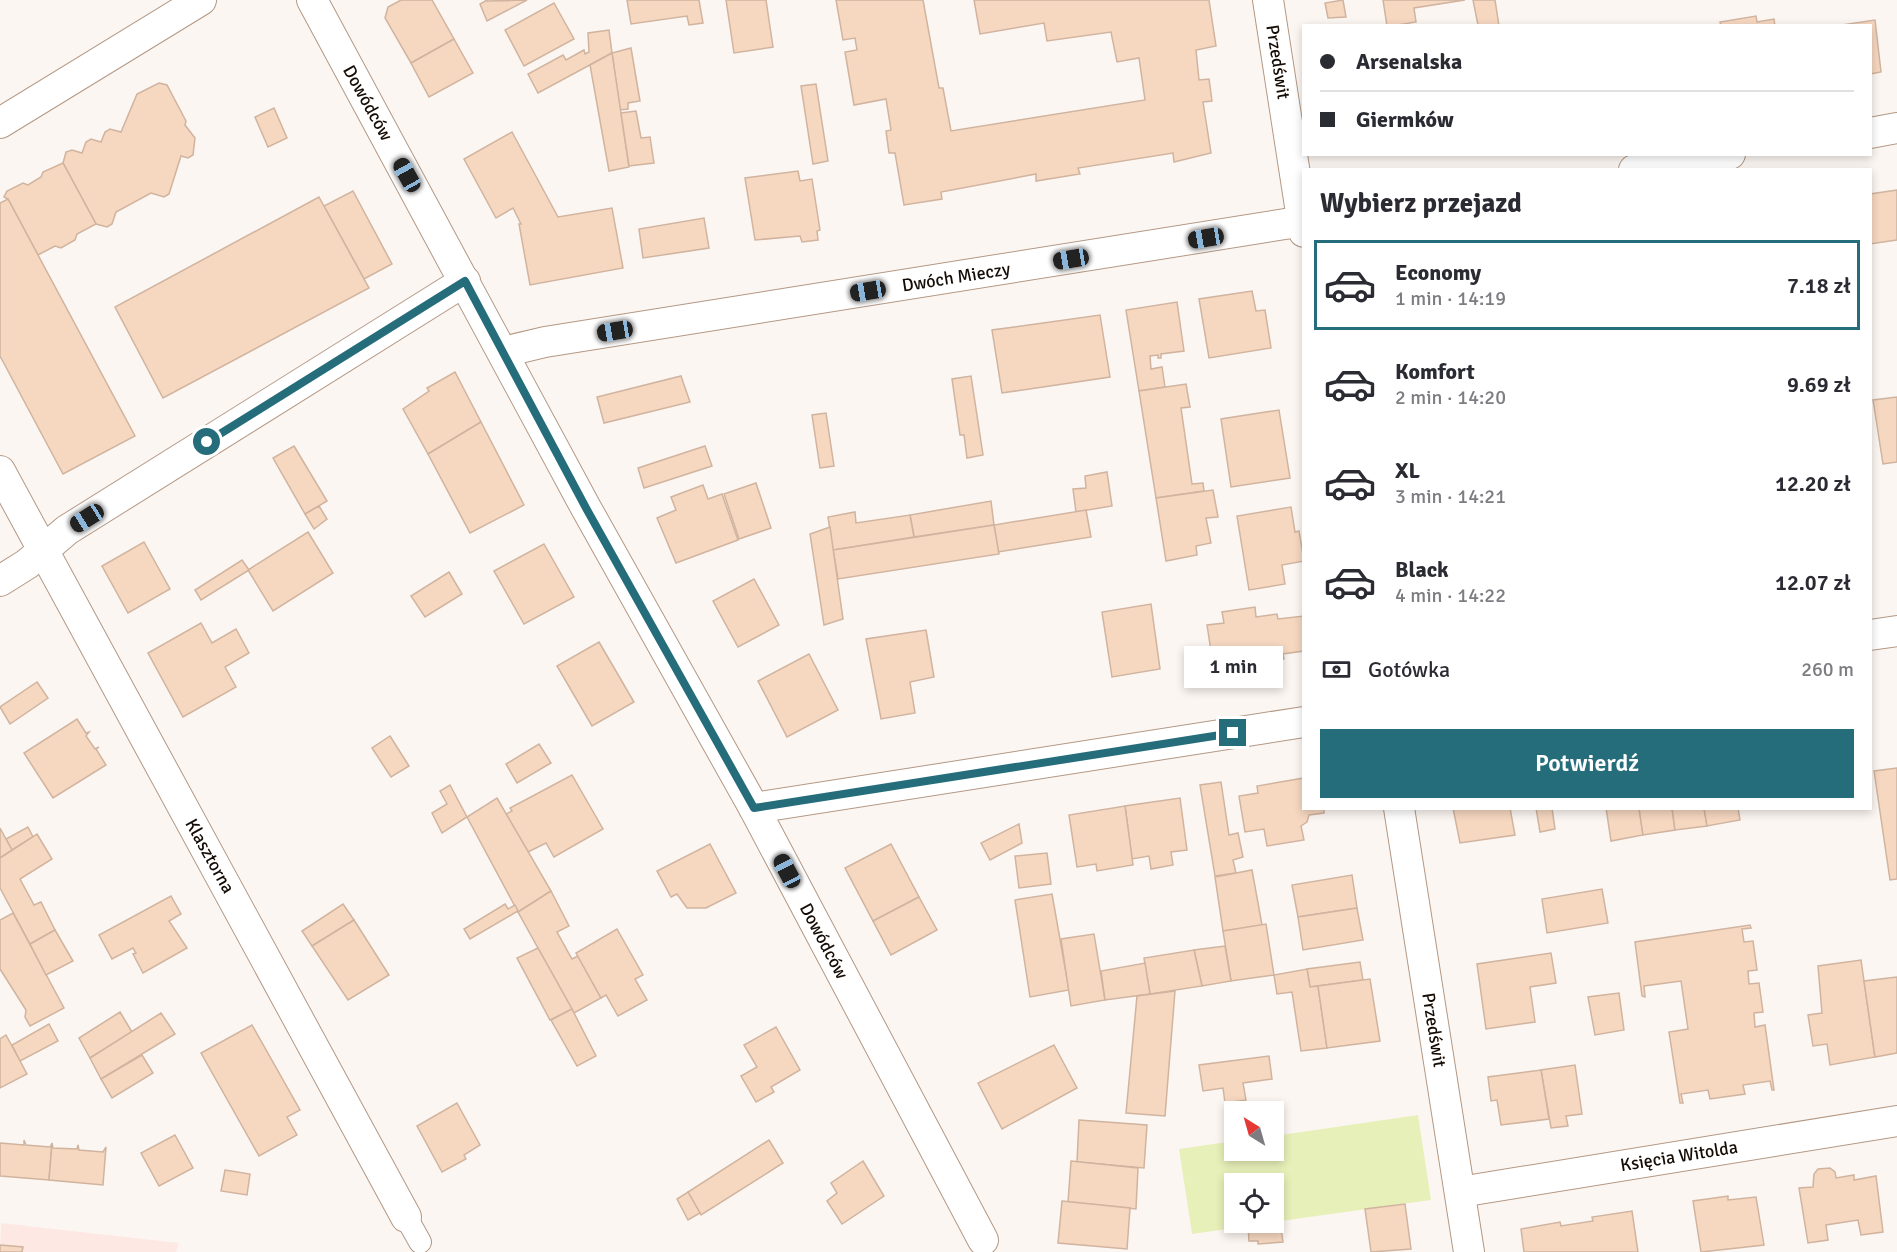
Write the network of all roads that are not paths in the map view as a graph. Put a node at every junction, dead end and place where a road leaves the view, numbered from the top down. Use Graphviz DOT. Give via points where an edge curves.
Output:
graph roads {
  1 [pos="201,0"];
  2 [pos="312,0"];
  3 [pos="1268,0"];
  4 [pos="0,123"];
  5 [pos="1897,128"];
  6 [pos="1872,133"];
  7 [pos="1718,156"];
  8 [pos="1646,168"];
  9 [pos="1302,219"];
  10 [pos="1302,225"];
  11 [pos="465,281"];
  12 [pos="502,352"];
  13 [pos="0,471"];
  14 [pos="43,550"];
  15 [pos="0,581"];
  16 [pos="1897,631"];
  17 [pos="1872,635"];
  18 [pos="1302,722"];
  19 [pos="754,808"];
  20 [pos="1399,810"];
  21 [pos="1897,1121"];
  22 [pos="1460,1192"];
  23 [pos="413,1229"];
  24 [pos="986,1246"];
  25 [pos="1469,1252"];
  1 -- 4 [label="street"];
  2 -- 11 [label="street, Dowódców"];
  3 -- 9 [label="street, Przedświt"];
  5 -- 6 [label="street"];
  7 -- 8 [label="street"];
  10 -- 12 [label="street, Dwóch Mieczy" via="545,342"];
  11 -- 12 [label="street, Dowódców"];
  11 -- 14 [label="street" via="67,530"];
  12 -- 19 [label="street, Dowódców"];
  13 -- 14 [label="street, Klasztorna"];
  14 -- 15 [label="street"];
  14 -- 23 [label="street, Klasztorna"];
  16 -- 17 [label="street"];
  18 -- 19 [label="street"];
  19 -- 24 [label="street, Dowódców"];
  20 -- 22 [label="street, Przedświt"];
  21 -- 22 [label="street, Księcia Witolda"];
  22 -- 25 [label="street, Przedświt"];
}
